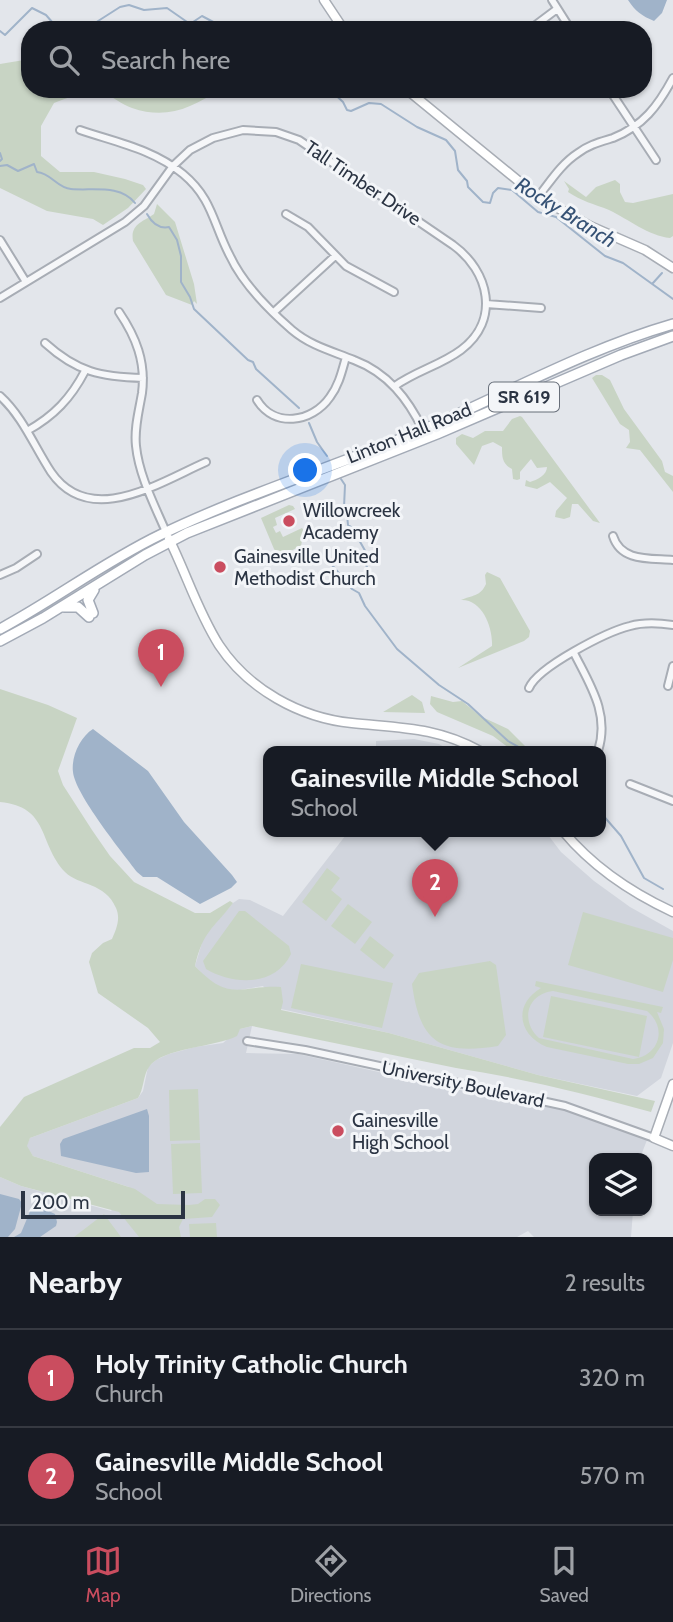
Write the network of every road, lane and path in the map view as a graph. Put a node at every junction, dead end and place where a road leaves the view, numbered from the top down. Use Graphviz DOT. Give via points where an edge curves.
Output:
graph roads {
  1 [pos="324,0"];
  2 [pos="552,0"];
  3 [pos="557,9"];
  4 [pos="338,21"];
  5 [pos="541,21"];
  6 [pos="564,21"];
  7 [pos="673,79"];
  8 [pos="417,98"];
  9 [pos="615,98"];
  10 [pos="634,127"];
  11 [pos="80,130"];
  12 [pos="656,160"];
  13 [pos="173,166"];
  14 [pos="538,197"];
  15 [pos="286,214"];
  16 [pos="0,240"];
  17 [pos="335,256"];
  18 [pos="673,268"];
  19 [pos="26,282"];
  20 [pos="394,292"];
  21 [pos="0,298"];
  22 [pos="486,304"];
  23 [pos="541,308"];
  24 [pos="119,312"];
  25 [pos="274,312"];
  26 [pos="673,324"];
  27 [pos="673,336"];
  28 [pos="45,343"];
  29 [pos="346,357"];
  30 [pos="85,371"];
  31 [pos="143,378"];
  32 [pos="395,386"];
  33 [pos="0,396"];
  34 [pos="257,400"];
  35 [pos="27,431"];
  36 [pos="424,434"];
  37 [pos="206,462"];
  38 [pos="148,488"];
  39 [pos="613,536"];
  40 [pos="169,537"];
  41 [pos="37,554"];
  42 [pos="673,560"];
  43 [pos="0,575"];
  44 [pos="98,584"];
  45 [pos="59,608"];
  46 [pos="673,625"];
  47 [pos="0,629"];
  48 [pos="0,640"];
  49 [pos="574,653"];
  50 [pos="673,666"];
  51 [pos="668,686"];
  52 [pos="529,688"];
  53 [pos="470,746"];
  54 [pos="599,746"];
  55 [pos="631,784"];
  56 [pos="673,801"];
  57 [pos="569,837"];
  58 [pos="673,912"];
  59 [pos="247,1041"];
  60 [pos="673,1084"];
  61 [pos="654,1138"];
  62 [pos="673,1146"];
  1 -- 4 [label="street"];
  2 -- 3 [label="street"];
  3 -- 5 [label="street"];
  3 -- 6 [label="street"];
  7 -- 10 [label="street" via="657,107"];
  8 -- 14 [label="street"];
  9 -- 10 [label="street"];
  10 -- 12 [label="street"];
  10 -- 14 [label="street" via="577,153"];
  11 -- 13 [label="street" via="150,153"];
  13 -- 19 [label="street, Tall Timber Drive" via="135,214"];
  13 -- 22 [label="street, Tall Timber Drive" via="201,143 232,132 264,130 299,140 466,255 481,277"];
  13 -- 25 [label="street" via="207,201 236,268"];
  14 -- 18 [label="street"];
  15 -- 17 [label="street" via="308,227"];
  16 -- 19 [label="street"];
  17 -- 20 [label="street"];
  17 -- 25 [label="street"];
  19 -- 21 [label="street, Tall Timber Drive"];
  22 -- 23 [label="street"];
  22 -- 32 [label="street" via="480,327 465,347"];
  24 -- 31 [label="street" via="138,347"];
  25 -- 29 [label="street" via="309,343"];
  26 -- 36 [label="main road, Linton Hall Road / SR 619" via="577,360"];
  27 -- 36 [label="main road, Linton Hall Road / SR 619"];
  28 -- 30 [label="street"];
  29 -- 32 [label="street" via="377,371"];
  29 -- 34 [label="street" via="332,395 311,414 277,417"];
  30 -- 31 [label="street"];
  30 -- 35 [label="street" via="65,403"];
  31 -- 38 [label="street" via="135,444"];
  32 -- 36 [label="street"];
  33 -- 35 [label="street"];
  35 -- 38 [label="street" via="51,472 75,494 110,500"];
  36 -- 40 [label="main road, Linton Hall Road / SR 619" via="267,489"];
  37 -- 38 [label="street"];
  38 -- 40 [label="street"];
  39 -- 42 [label="street" via="626,554"];
  40 -- 44 [label="main road, Linton Hall Road / SR 619"];
  40 -- 47 [label="main road, Linton Hall Road / SR 619" via="137,547"];
  40 -- 53 [label="street" via="220,647 243,674 276,698 323,718 409,726"];
  41 -- 43 [label="street"];
  44 -- 45 [label="main road, Linton Hall Road / SR 619"];
  44 -- 45 [label="main road" via="88,600 91,615 76,606"];
  45 -- 48 [label="main road, Linton Hall Road / SR 619"];
  46 -- 49 [label="street" via="631,625"];
  49 -- 52 [label="street" via="541,672"];
  49 -- 54 [label="street" via="600,707"];
  50 -- 51 [label="street"];
  55 -- 56 [label="street"];
  57 -- 58 [label="street" via="621,884"];
  59 -- 61 [label="street, University Boulevard" via="565,1105"];
  60 -- 61 [label="street"];
  61 -- 62 [label="street, University Boulevard"];
}
